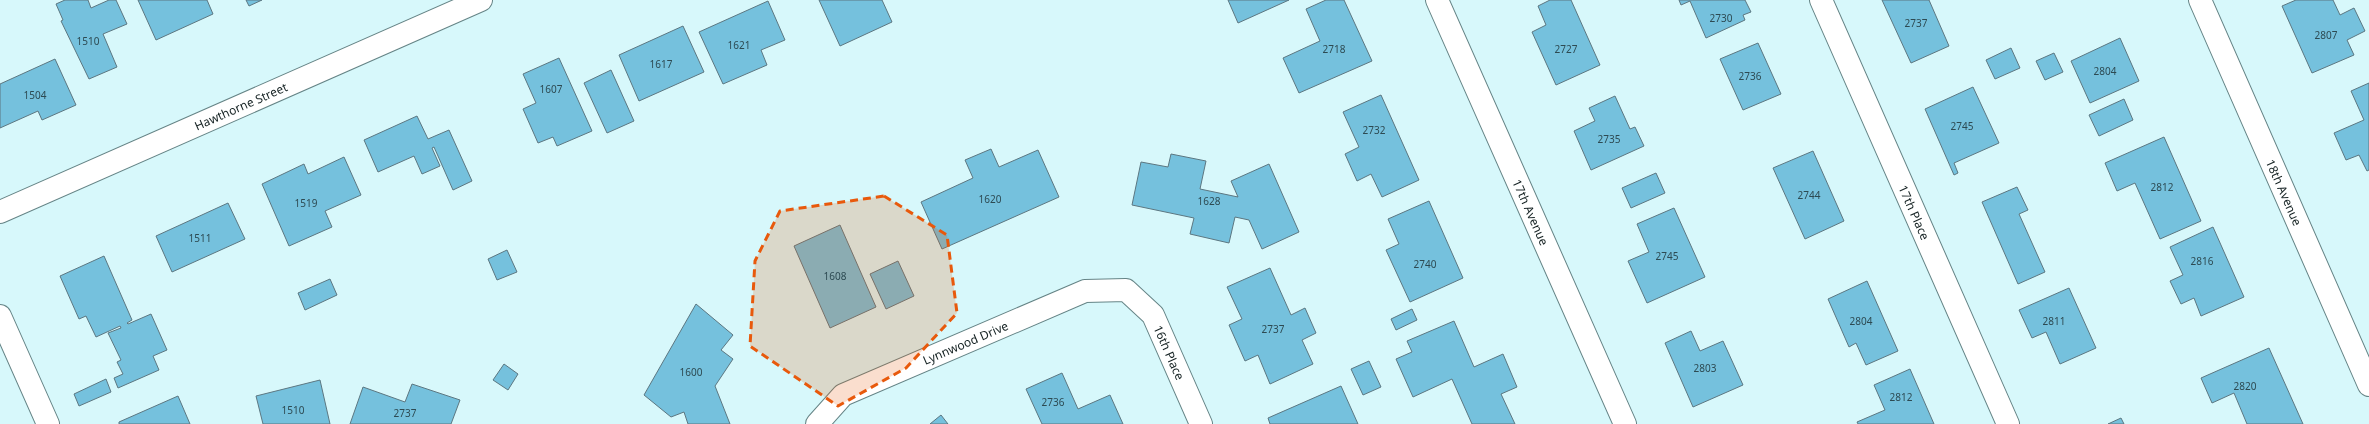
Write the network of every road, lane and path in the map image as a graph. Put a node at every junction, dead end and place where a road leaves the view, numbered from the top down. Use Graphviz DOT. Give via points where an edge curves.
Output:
graph roads {
  1 [pos="481,0"];
  2 [pos="1436,0"];
  3 [pos="1821,0"];
  4 [pos="2200,0"];
  5 [pos="0,212"];
  6 [pos="1126,290"];
  7 [pos="0,316"];
  8 [pos="2369,385"];
  9 [pos="48,424"];
  10 [pos="816,424"];
  11 [pos="1201,424"];
  12 [pos="1625,424"];
  13 [pos="2008,424"];
  1 -- 5 [label="street, Hawthorne Street"];
  2 -- 12 [label="street, 17th Avenue"];
  3 -- 13 [label="street, 17th Place"];
  4 -- 8 [label="street, 18th Avenue"];
  6 -- 10 [label="street, Lynnwood Drive" via="1085,291 843,395"];
  6 -- 11 [label="street, 16th Place" via="1153,315"];
  7 -- 9 [label="street"];
}
